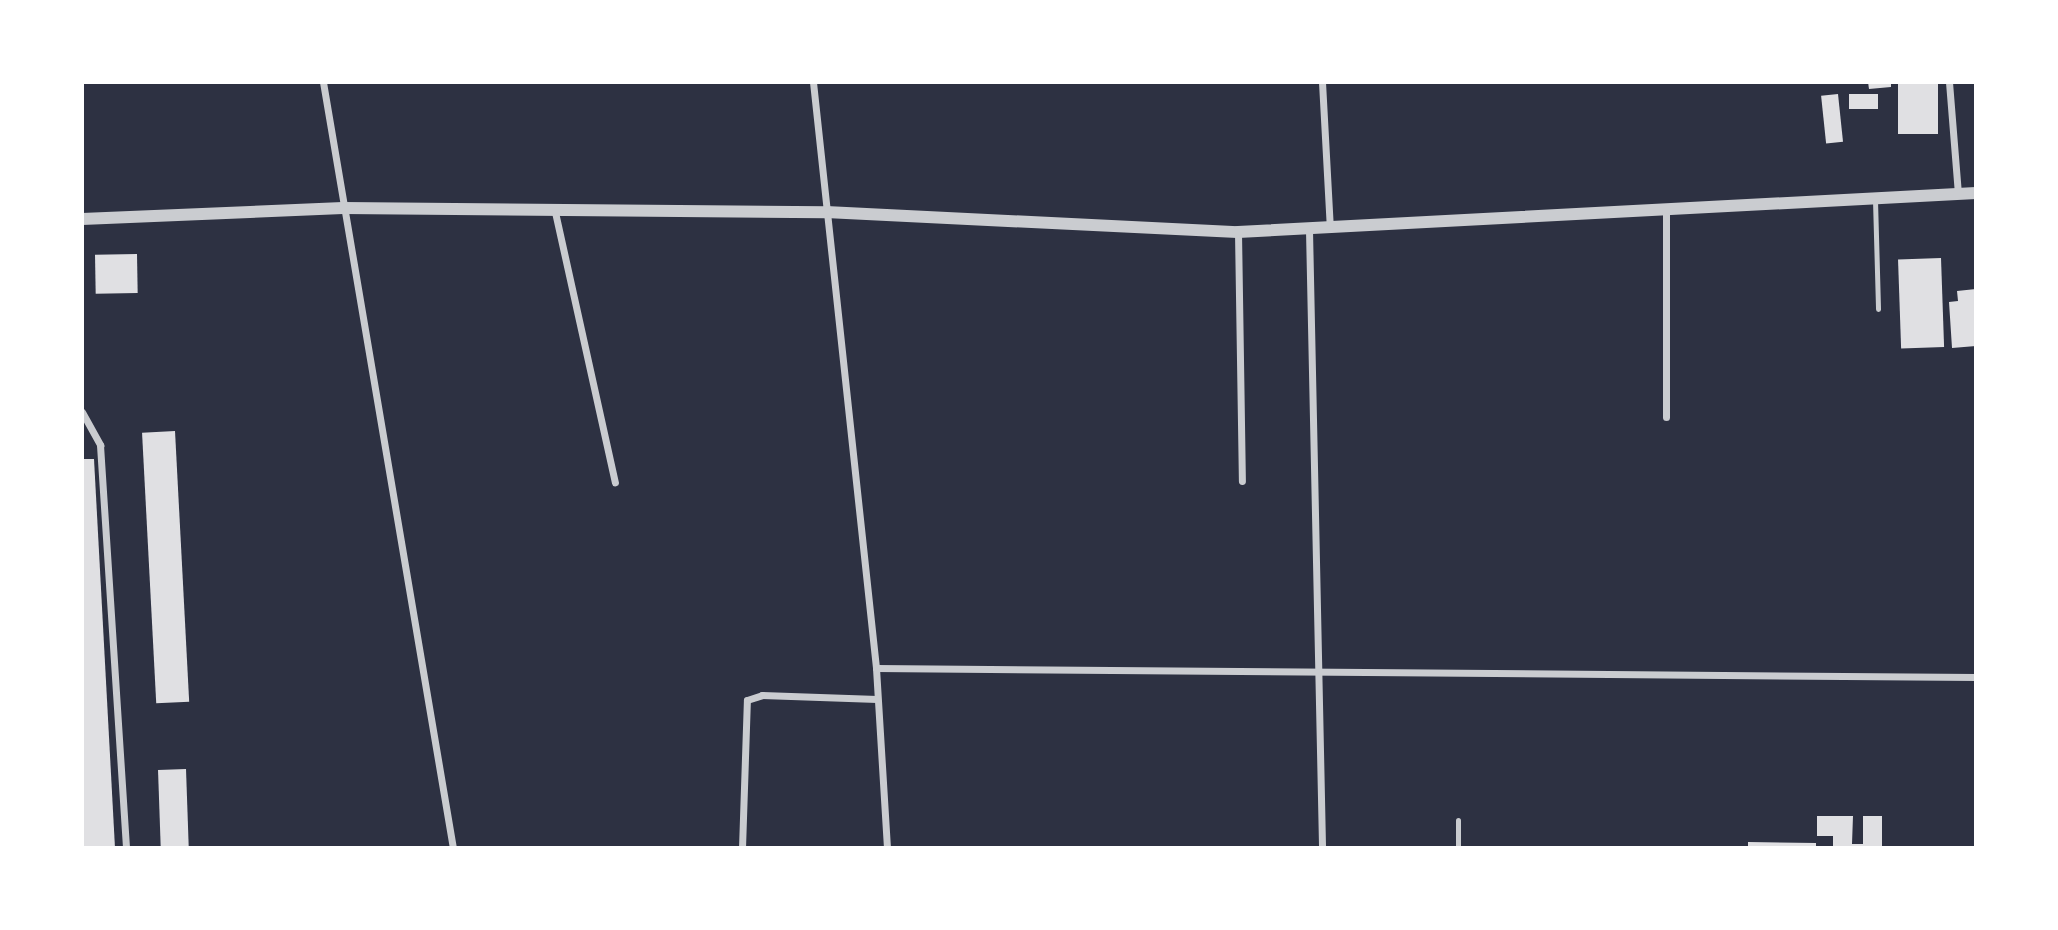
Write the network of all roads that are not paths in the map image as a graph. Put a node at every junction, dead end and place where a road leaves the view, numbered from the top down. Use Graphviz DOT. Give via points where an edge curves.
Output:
graph roads {
  1 [pos="323,82"];
  2 [pos="813,82"];
  3 [pos="1322,82"];
  4 [pos="1948,82"];
  5 [pos="1976,193"];
  6 [pos="1958,194"];
  7 [pos="1875,200"];
  8 [pos="344,208"];
  9 [pos="1666,211"];
  10 [pos="555,212"];
  11 [pos="826,212"];
  12 [pos="82,219"];
  13 [pos="1330,229"];
  14 [pos="1309,230"];
  15 [pos="1238,232"];
  16 [pos="1878,309"];
  17 [pos="82,412"];
  18 [pos="1666,417"];
  19 [pos="1242,481"];
  20 [pos="615,482"];
  21 [pos="876,668"];
  22 [pos="1322,676"];
  23 [pos="1976,677"];
  24 [pos="877,699"];
  25 [pos="1458,820"];
  26 [pos="125,848"];
  27 [pos="453,848"];
  28 [pos="742,848"];
  29 [pos="887,848"];
  30 [pos="1322,848"];
  31 [pos="1458,848"];
  1 -- 8 [label="street"];
  2 -- 11 [label="street"];
  3 -- 13 [label="street"];
  4 -- 6 [label="street"];
  5 -- 6 [label="street"];
  6 -- 7 [label="street"];
  7 -- 9 [label="street"];
  7 -- 16 [label="lane"];
  8 -- 10 [label="street"];
  8 -- 12 [label="street"];
  8 -- 27 [label="street"];
  9 -- 13 [label="street"];
  9 -- 18 [label="street"];
  10 -- 11 [label="street"];
  10 -- 20 [label="street"];
  11 -- 15 [label="street"];
  11 -- 21 [label="street"];
  13 -- 14 [label="street"];
  14 -- 15 [label="street"];
  14 -- 22 [label="street"];
  15 -- 19 [label="street"];
  17 -- 26 [label="street" via="100,445"];
  21 -- 22 [label="street"];
  21 -- 24 [label="street"];
  22 -- 23 [label="street"];
  22 -- 30 [label="street"];
  24 -- 28 [label="street" via="762,695 747,700 741,718"];
  24 -- 29 [label="street"];
  25 -- 31 [label="lane"];
}
